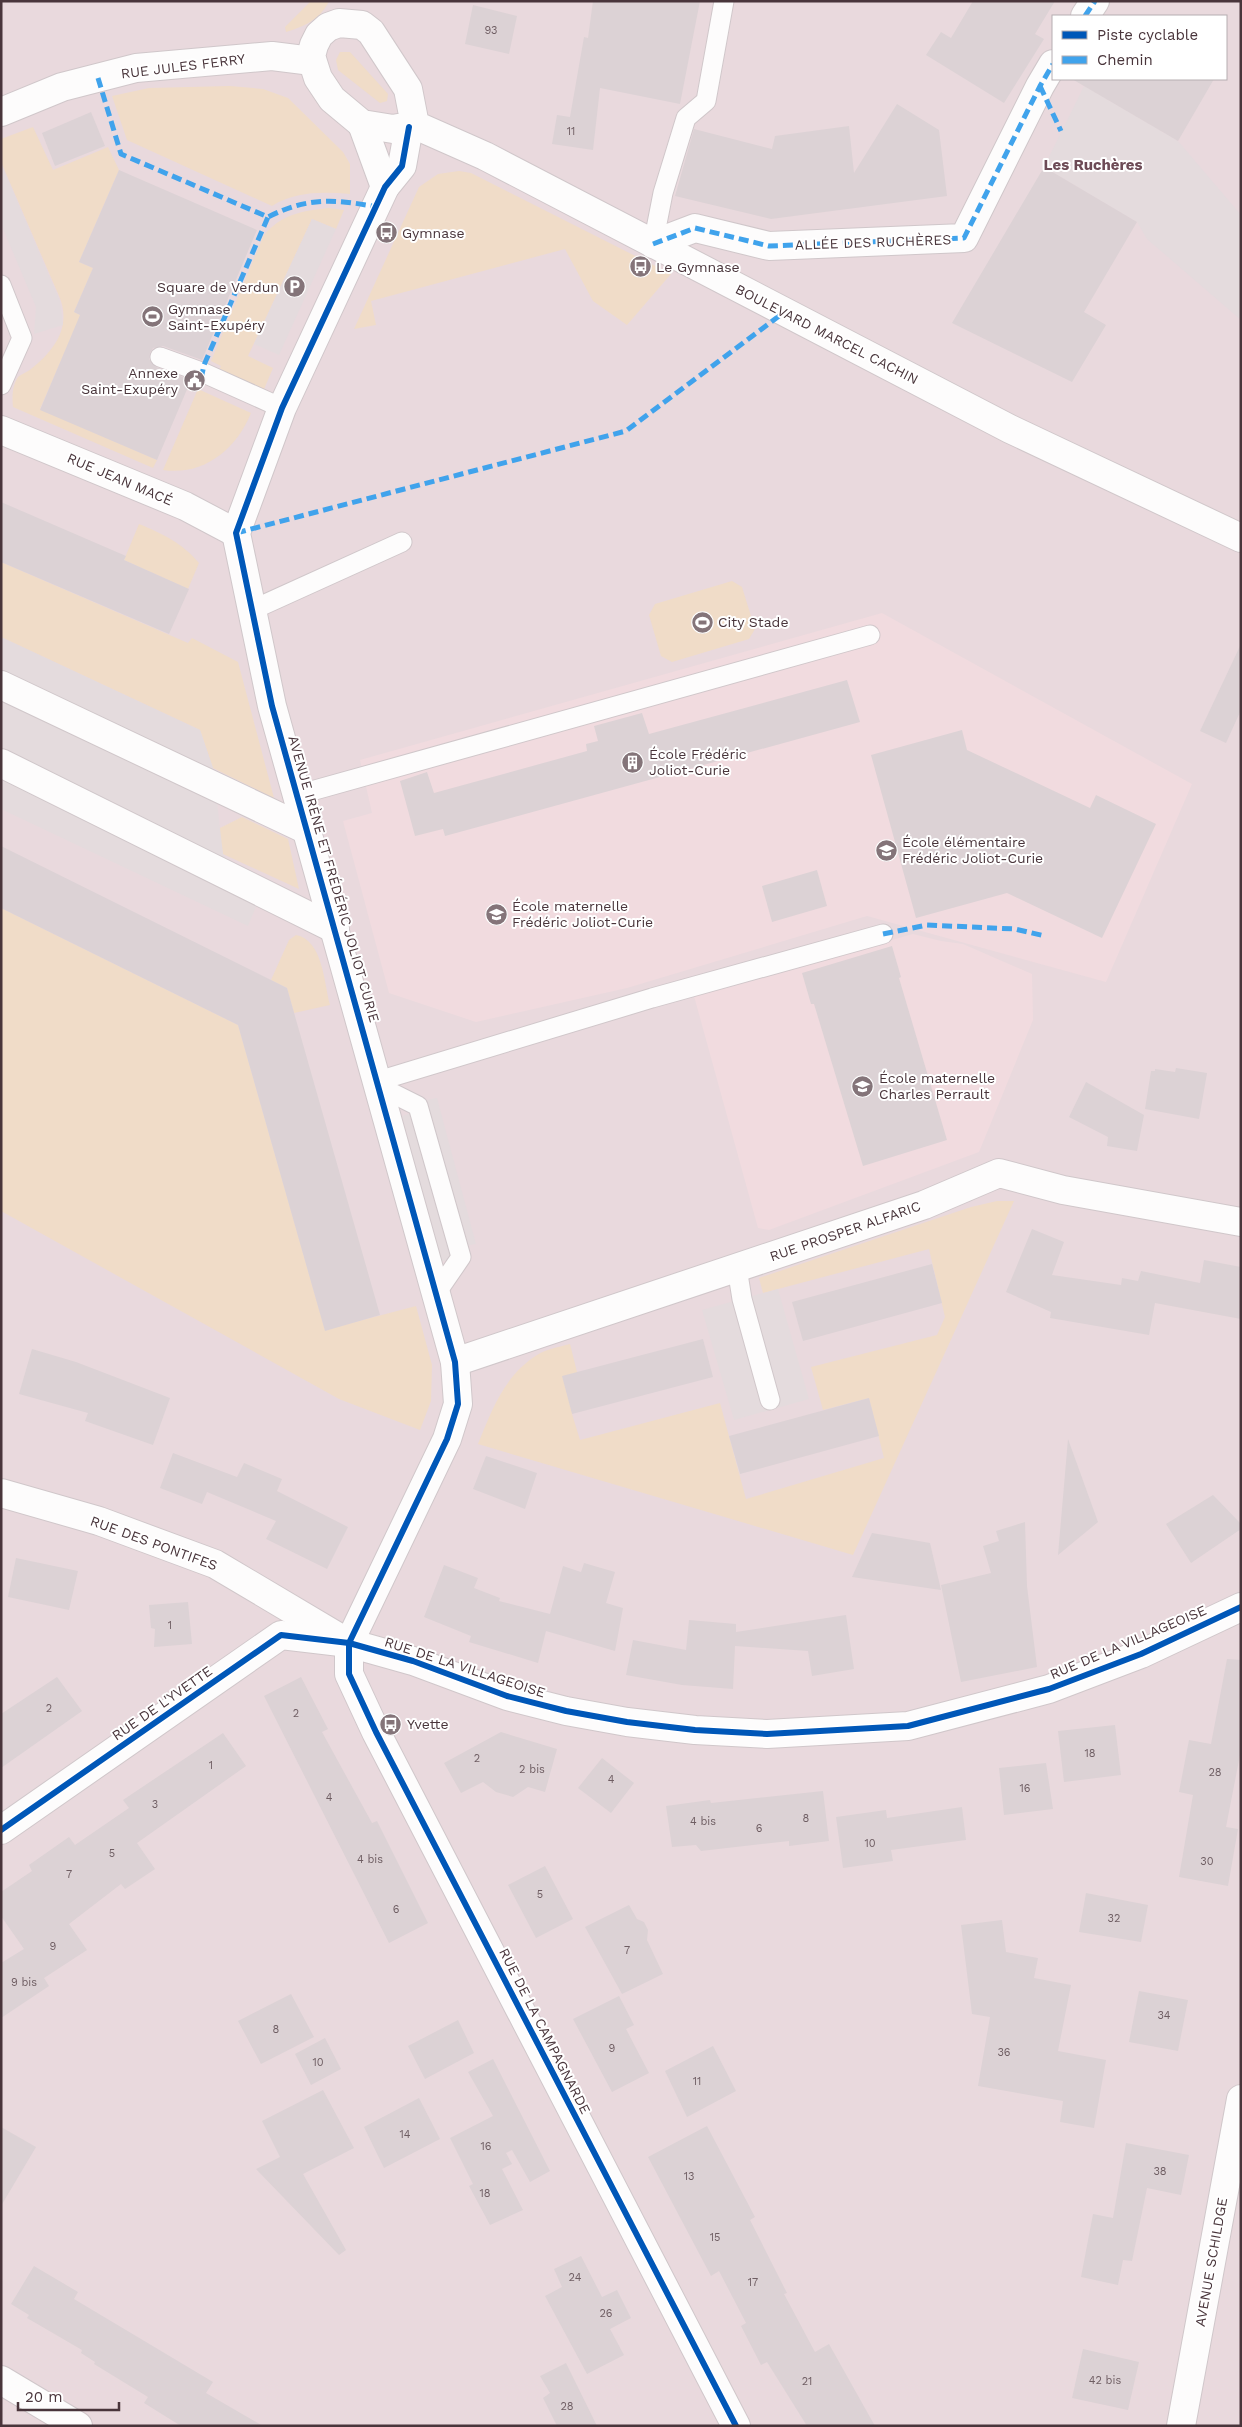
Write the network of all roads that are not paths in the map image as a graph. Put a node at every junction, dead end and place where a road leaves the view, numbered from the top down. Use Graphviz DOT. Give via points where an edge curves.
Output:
graph roads {
  1 [pos="724,1"];
  2 [pos="1094,1"];
  3 [pos="350,12"];
  4 [pos="1086,15"];
  5 [pos="312,61"];
  6 [pos="1052,66"];
  7 [pos="1,112"];
  8 [pos="362,124"];
  9 [pos="412,126"];
  10 [pos="385,187"];
  11 [pos="653,244"];
  12 [pos="1,285"];
  13 [pos="160,357"];
  14 [pos="1,385"];
  15 [pos="282,408"];
  16 [pos="1,430"];
  17 [pos="236,533"];
  18 [pos="1241,538"];
  19 [pos="402,542"];
  20 [pos="252,610"];
  21 [pos="870,635"];
  22 [pos="1,684"];
  23 [pos="1,763"];
  24 [pos="297,795"];
  25 [pos="307,830"];
  26 [pos="335,929"];
  27 [pos="883,934"];
  28 [pos="379,1084"];
  29 [pos="1241,1222"];
  30 [pos="737,1268"];
  31 [pos="456,1362"];
  32 [pos="770,1400"];
  33 [pos="1,1493"];
  34 [pos="1241,1607"];
  35 [pos="349,1644"];
  36 [pos="1,1830"];
  37 [pos="1241,2099"];
  38 [pos="1,2380"];
  39 [pos="78,2426"];
  40 [pos="736,2426"];
  41 [pos="1181,2426"];
  1 -- 11 [label="lane" via="706,101 686,118 663,193"];
  2 -- 4 [label="street"];
  3 -- 5 [label="street" via="320,35 314,45"];
  3 -- 9 [label="street" via="372,32 408,89"];
  5 -- 7 [label="street, RUE JULES FERRY" via="272,56 136,68 62,87"];
  5 -- 8 [label="street" via="318,78 332,99"];
  6 -- 11 [label="street, ALLÉE DES RUCHÈRES" via="964,238 769,246 695,228"];
  8 -- 9 [label="street, BOULEVARD MARCEL CACHIN" via="393,129"];
  8 -- 10 [label="street"];
  9 -- 10 [label="street" via="402,166"];
  9 -- 11 [label="street, BOULEVARD MARCEL CACHIN" via="485,156"];
  10 -- 15 [label="street"];
  11 -- 18 [label="street, BOULEVARD MARCEL CACHIN" via="1010,429"];
  12 -- 14 [label="lane" via="22,338"];
  13 -- 15 [label="lane"];
  15 -- 17 [label="street"];
  16 -- 17 [label="street, RUE JEAN MACÉ" via="185,506"];
  17 -- 20 [label="street, AVENUE IRÈNE ET FRÉDÉRIC JOLIOT CURIE"];
  19 -- 20 [label="lane"];
  20 -- 24 [label="street, AVENUE IRÈNE ET FRÉDÉRIC JOLIOT CURIE" via="272,706"];
  21 -- 24 [label="lane"];
  22 -- 25 [label="street, AVENUE IRÈNE ET FRÉDÉRIC JOLIOT CURIE"];
  23 -- 26 [label="street, AVENUE IRÈNE ET FRÉDÉRIC JOLIOT CURIE"];
  24 -- 25 [label="street, AVENUE IRÈNE ET FRÉDÉRIC JOLIOT CURIE"];
  25 -- 26 [label="street, AVENUE IRÈNE ET FRÉDÉRIC JOLIOT CURIE"];
  26 -- 28 [label="street, AVENUE IRÈNE ET FRÉDÉRIC JOLIOT CURIE"];
  27 -- 28 [label="lane" via="652,998"];
  28 -- 31 [label="street, AVENUE IRÈNE ET FRÉDÉRIC JOLIOT CURIE"];
  29 -- 30 [label="street, RUE PROSPER ALFARIC" via="1063,1190 999,1173 924,1205"];
  30 -- 31 [label="street, RUE PROSPER ALFARIC"];
  30 -- 32 [label="lane" via="742,1299"];
  31 -- 35 [label="street, AVENUE IRÈNE ET FRÉDÉRIC JOLIOT CURIE" via="458,1404 446,1439"];
  33 -- 35 [label="street, RUE DES PONTIFES" via="99,1521 215,1564"];
  34 -- 35 [label="street, RUE DE LA VILLAGEOISE" via="1141,1654 1049,1689 908,1726 767,1734 696,1730 566,1712 507,1696 413,1661"];
  35 -- 36 [label="street, RUE DE L'YVETTE" via="281,1635"];
  35 -- 40 [label="street, RUE DE LA CAMPAGNARDE" via="349,1674 366,1712"];
  37 -- 41 [label="street, AVENUE SCHILDGE"];
  38 -- 39 [label="street"];
}
